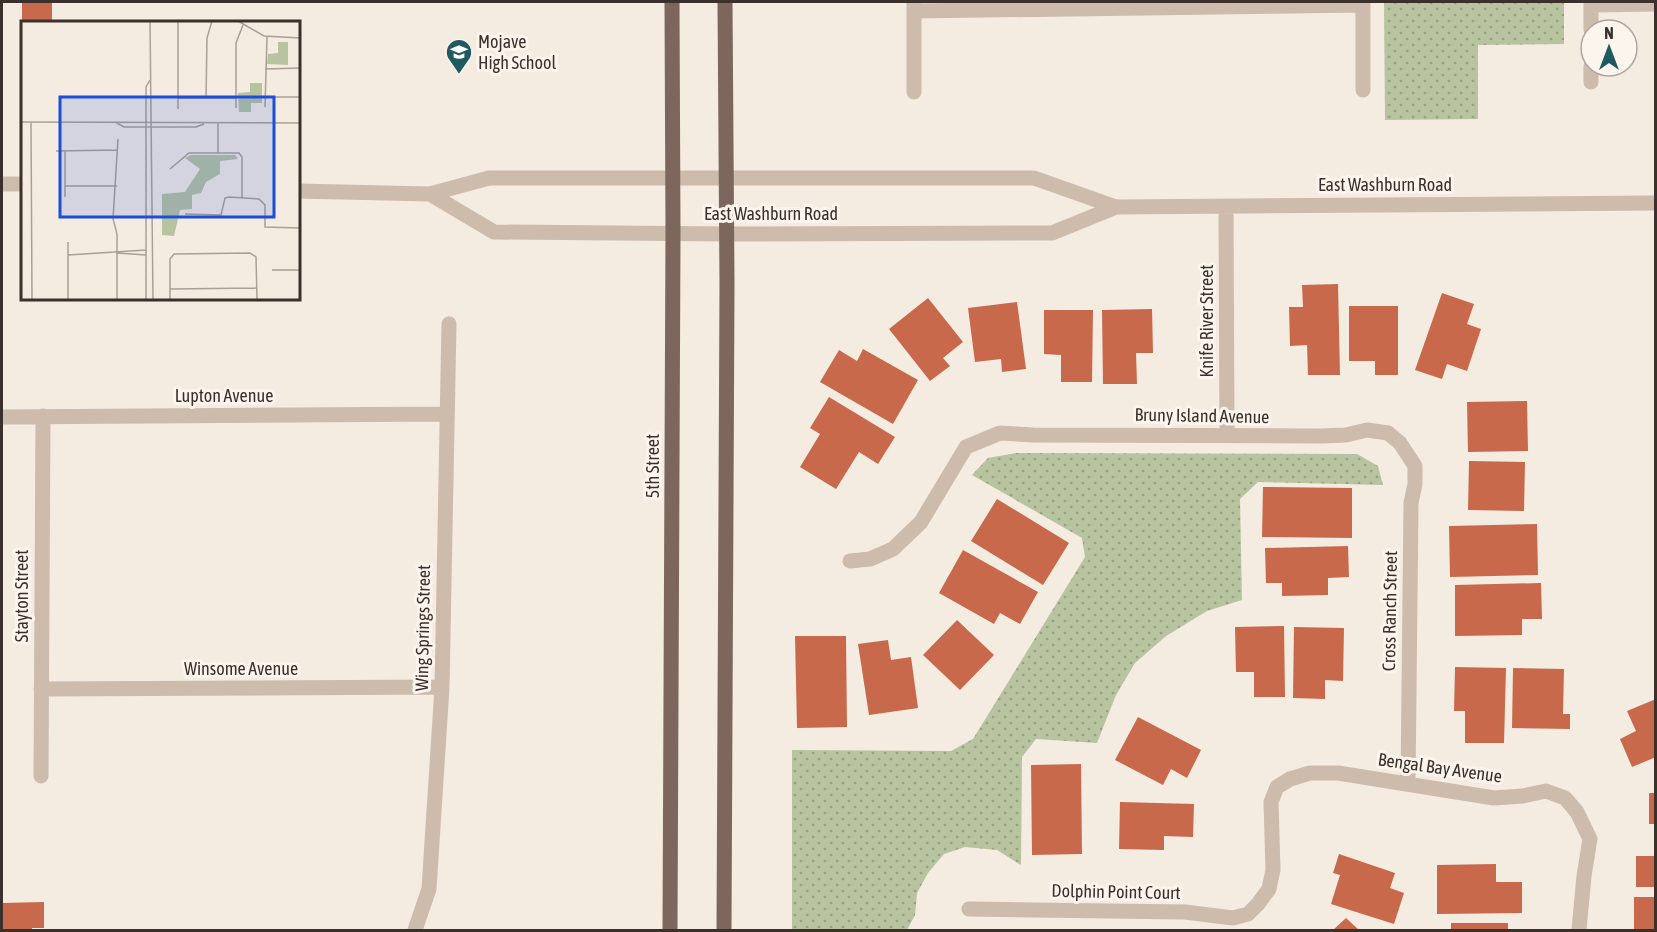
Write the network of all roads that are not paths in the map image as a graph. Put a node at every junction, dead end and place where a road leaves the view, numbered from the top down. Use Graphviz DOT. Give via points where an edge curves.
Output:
graph roads {
  1 [pos="672,2"];
  2 [pos="725,2"];
  3 [pos="1363,3"];
  4 [pos="1591,3"];
  5 [pos="1136,4"];
  6 [pos="1656,4"];
  7 [pos="914,6"];
  8 [pos="1591,78"];
  9 [pos="1591,82"];
  10 [pos="1363,90"];
  11 [pos="914,92"];
  12 [pos="673,177"];
  13 [pos="727,178"];
  14 [pos="2,184"];
  15 [pos="21,184"];
  16 [pos="300,191"];
  17 [pos="430,194"];
  18 [pos="1656,203"];
  19 [pos="1226,206"];
  20 [pos="1116,207"];
  21 [pos="673,233"];
  22 [pos="727,234"];
  23 [pos="449,324"];
  24 [pos="447,414"];
  25 [pos="43,416"];
  26 [pos="2,417"];
  27 [pos="1227,435"];
  28 [pos="1400,443"];
  29 [pos="850,561"];
  30 [pos="442,687"];
  31 [pos="41,689"];
  32 [pos="41,776"];
  33 [pos="1408,784"];
  34 [pos="1258,904"];
  35 [pos="969,909"];
  36 [pos="415,930"];
  37 [pos="670,930"];
  38 [pos="724,930"];
  39 [pos="1579,930"];
  1 -- 12 [label="main road, 5th Street"];
  2 -- 13 [label="main road"];
  3 -- 5 [label="street"];
  3 -- 10 [label="street"];
  4 -- 6 [label="street"];
  5 -- 7 [label="street"];
  7 -- 11 [label="street"];
  8 -- 9 [label="street"];
  12 -- 13 [label="street, East Washburn Road"];
  12 -- 17 [label="street, East Washburn Road" via="489,178"];
  12 -- 21 [label="main road, 5th Street"];
  13 -- 20 [label="street, East Washburn Road" via="1034,178"];
  13 -- 22 [label="main road"];
  14 -- 15 [label="street"];
  16 -- 17 [label="street, East Washburn Road"];
  17 -- 21 [label="street, East Washburn Road" via="494,232"];
  18 -- 19 [label="street, East Washburn Road"];
  19 -- 20 [label="street, East Washburn Road"];
  19 -- 27 [label="street, Knife River Street"];
  20 -- 22 [label="street, East Washburn Road" via="1052,234"];
  21 -- 22 [label="street, East Washburn Road"];
  21 -- 37 [label="main road, 5th Street"];
  22 -- 38 [label="main road"];
  23 -- 24 [label="street, Wing Springs Street"];
  24 -- 25 [label="street, Lupton Avenue"];
  24 -- 30 [label="street, Wing Springs Street"];
  25 -- 26 [label="street, Lupton Avenue"];
  25 -- 31 [label="street, Stayton Street"];
  27 -- 28 [label="street, Bruny Island Avenue" via="1321,436 1367,430 1388,433"];
  27 -- 29 [label="street, Bruny Island Avenue" via="1000,433 966,447 921,522 893,549 870,559"];
  28 -- 33 [label="street, Cross Ranch Street" via="1415,466 1411,503"];
  30 -- 31 [label="street, Winsome Avenue"];
  30 -- 36 [label="street, Wing Springs Street" via="429,889"];
  31 -- 32 [label="street, Stayton Street"];
  33 -- 34 [label="street, Bengal Bay Avenue" via="1338,773 1310,773 1277,787 1271,802 1273,870 1269,889"];
  33 -- 39 [label="street, Bengal Bay Avenue" via="1494,798 1546,791 1565,798 1590,839"];
  34 -- 35 [label="street, Dolphin Point Court" via="1248,914 1233,918 1185,912"];
}
